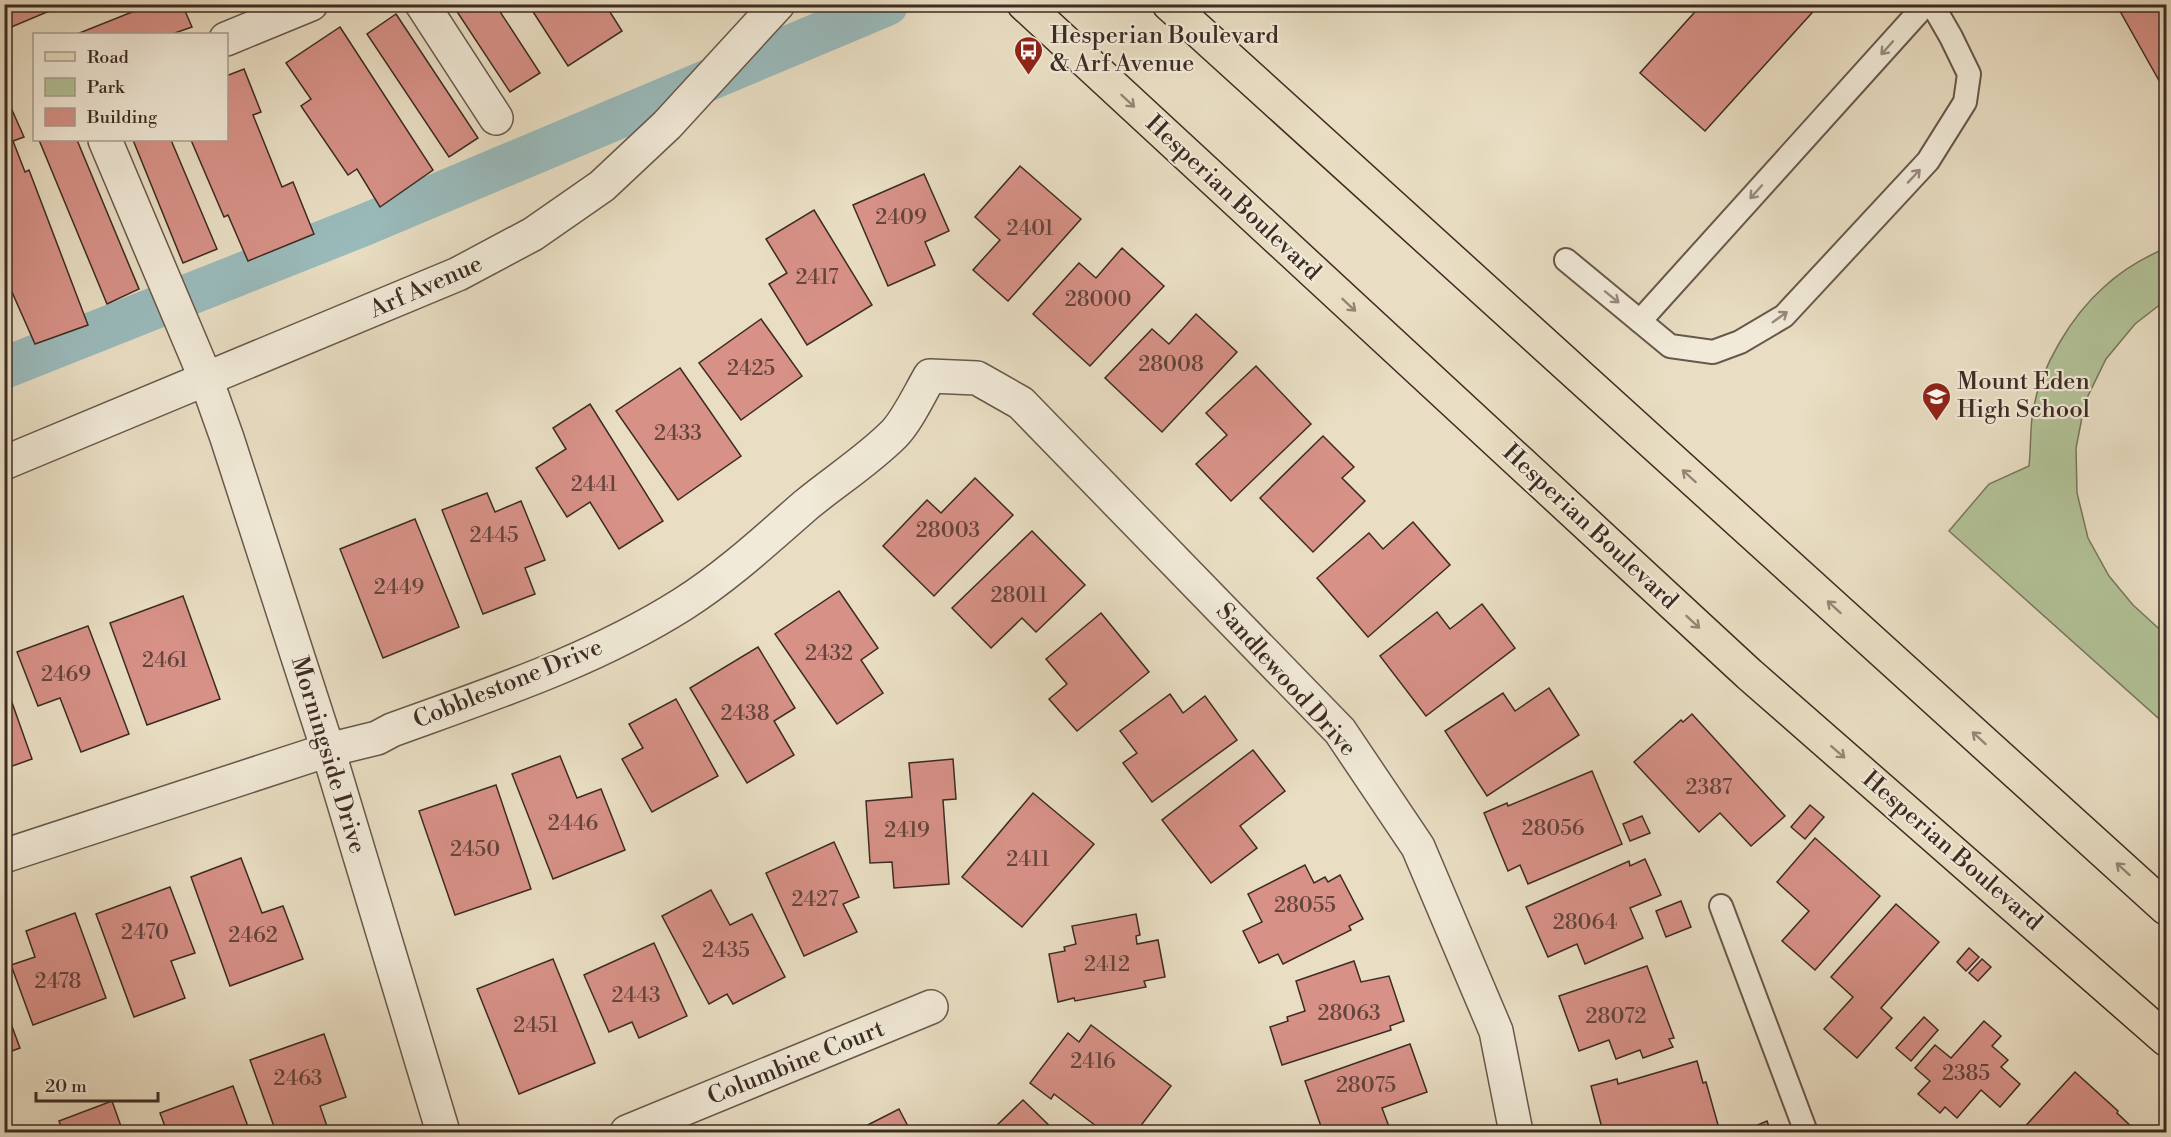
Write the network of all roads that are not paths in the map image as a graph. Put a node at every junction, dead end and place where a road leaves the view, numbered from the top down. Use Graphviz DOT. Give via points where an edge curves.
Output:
graph roads {
  1 [pos="311,4"];
  2 [pos="422,4"];
  3 [pos="778,4"];
  4 [pos="1024,4"];
  5 [pos="1169,4"];
  6 [pos="1926,4"];
  7 [pos="1932,4"];
  8 [pos="228,38"];
  9 [pos="496,118"];
  10 [pos="105,141"];
  11 [pos="1566,260"];
  12 [pos="1640,321"];
  13 [pos="930,376"];
  14 [pos="206,379"];
  15 [pos="4,463"];
  16 [pos="328,750"];
  17 [pos="4,856"];
  18 [pos="1721,906"];
  19 [pos="2166,908"];
  20 [pos="931,1007"];
  21 [pos="2166,1039"];
  22 [pos="443,1132"];
  23 [pos="627,1132"];
  24 [pos="1516,1132"];
  25 [pos="1806,1132"];
  1 -- 8 [label="street"];
  2 -- 9 [label="street"];
  3 -- 14 [label="street, Arf Avenue" via="668,124 602,186 532,234 458,274"];
  4 -- 21 [label="main road, Hesperian Boulevard, one-way" via="1749,674"];
  19 -- 5 [label="main road, one-way"];
  6 -- 12 [label="lane, one-way"];
  12 -- 7 [label="lane, one-way" via="1670,346 1713,352 1740,342 1784,316 1928,162 1965,102 1969,74"];
  10 -- 14 [label="street, Morningside Drive"];
  11 -- 12 [label="lane, one-way"];
  13 -- 16 [label="street, Cobblestone Drive" via="896,432 756,551 682,604 601,649 522,683 377,738"];
  13 -- 24 [label="street, Sandlewood Drive" via="977,378 1021,403 1340,731 1418,847 1496,1031"];
  14 -- 15 [label="street, Arf Avenue"];
  14 -- 16 [label="street, Morningside Drive"];
  16 -- 17 [label="street, Cobblestone Drive"];
  16 -- 22 [label="street, Morningside Drive"];
  18 -- 25 [label="lane"];
  20 -- 23 [label="street, Columbine Court"];
}
